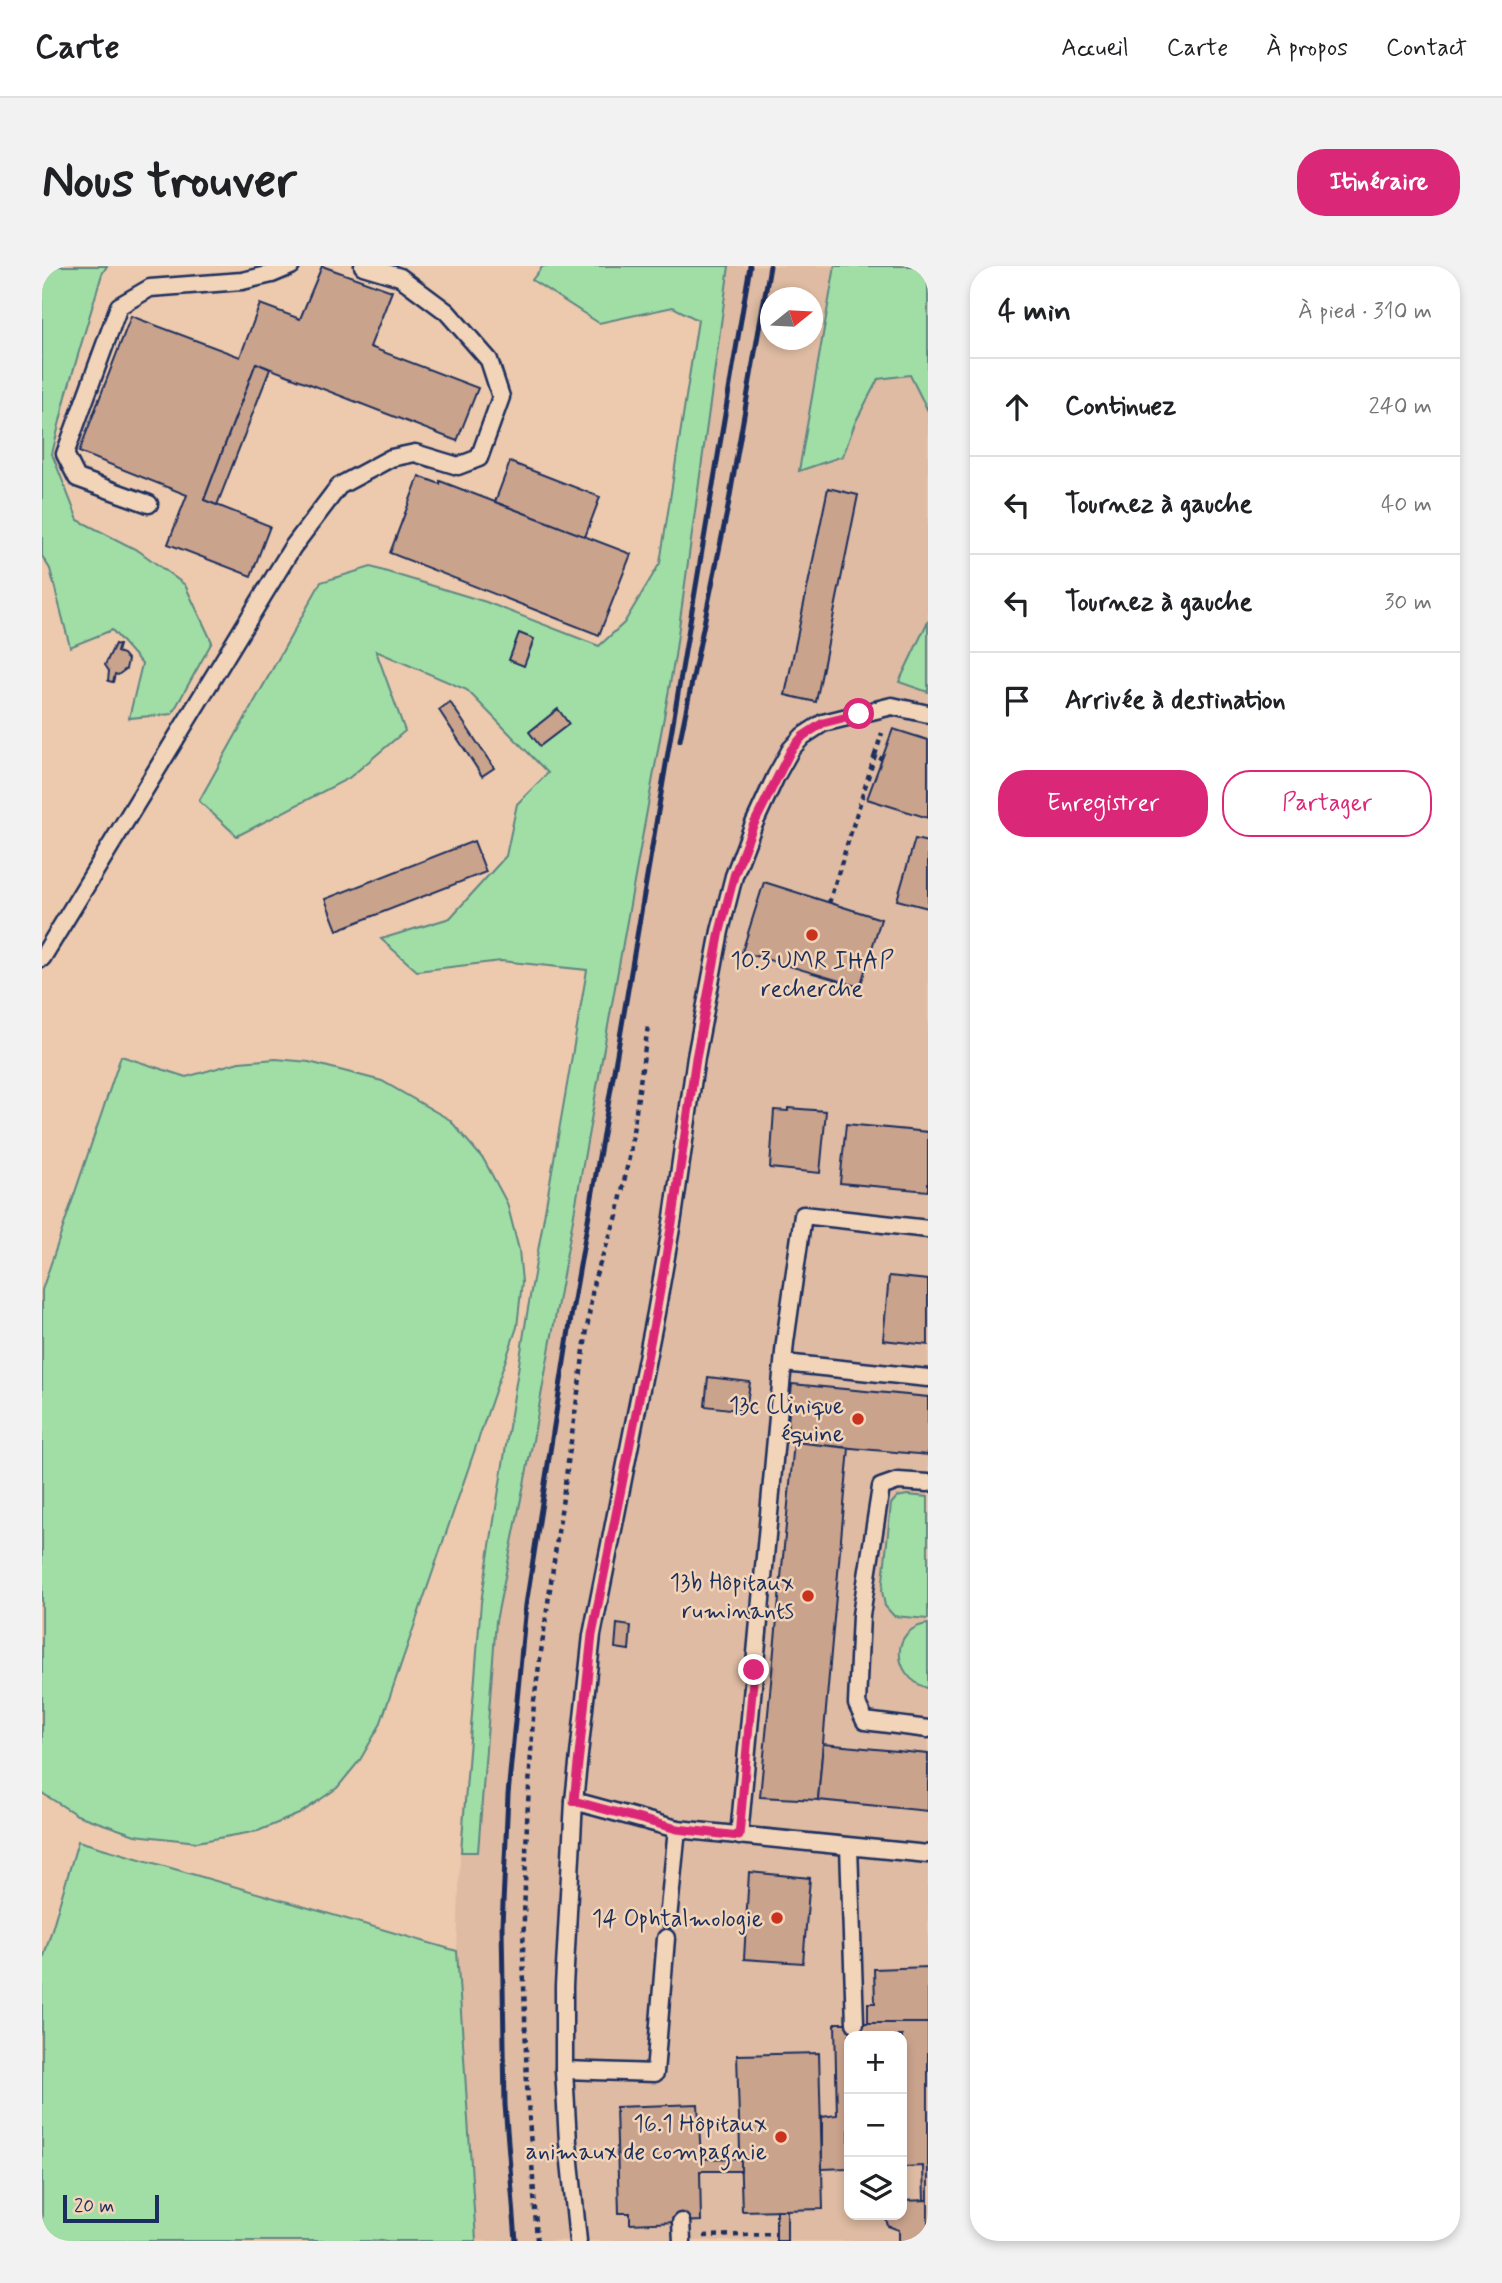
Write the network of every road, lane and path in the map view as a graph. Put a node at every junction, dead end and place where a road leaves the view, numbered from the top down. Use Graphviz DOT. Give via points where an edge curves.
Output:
graph roads {
  1 [pos="291,266"];
  2 [pos="363,266"];
  3 [pos="149,504"];
  4 [pos="928,714"];
  5 [pos="882,759"];
  6 [pos="829,903"];
  7 [pos="42,958"];
  8 [pos="648,1026"];
  9 [pos="928,1229"];
  10 [pos="784,1363"];
  11 [pos="928,1378"];
  12 [pos="928,1483"];
  13 [pos="928,1729"];
  14 [pos="574,1801"];
  15 [pos="677,1829"];
  16 [pos="739,1836"];
  17 [pos="849,1846"];
  18 [pos="928,1854"];
  19 [pos="668,1919"];
  20 [pos="666,1938"];
  21 [pos="855,2023"];
  22 [pos="564,2070"];
  23 [pos="681,2233"];
  24 [pos="776,2234"];
  25 [pos="537,2241"];
  26 [pos="578,2241"];
  1 -- 3 [label="lane" via="242,281 150,288 119,306 65,454 77,478"];
  2 -- 7 [label="lane" via="400,277 447,312 489,360 501,397 478,458 458,466 415,453 391,458 339,486 292,548"];
  4 -- 14 [label="lane" via="891,705 823,723 803,736 776,776 734,876 696,1058 658,1299 592,1635"];
  5 -- 6 [label="path" via="874,755"];
  8 -- 25 [label="path" via="628,1166 617,1216 594,1280 534,1701 523,1951"];
  9 -- 10 [label="lane" via="803,1215"];
  10 -- 11 [label="lane"];
  10 -- 16 [label="lane"];
  12 -- 13 [label="lane" via="898,1481 881,1487 861,1615 857,1704 865,1721"];
  14 -- 15 [label="lane"];
  14 -- 22 [label="lane"];
  15 -- 16 [label="lane"];
  15 -- 19 [label="lane"];
  16 -- 17 [label="lane"];
  17 -- 18 [label="lane"];
  17 -- 21 [label="lane"];
  20 -- 22 [label="lane" via="655,2073"];
  22 -- 26 [label="lane"];
  23 -- 24 [label="path"];
}
